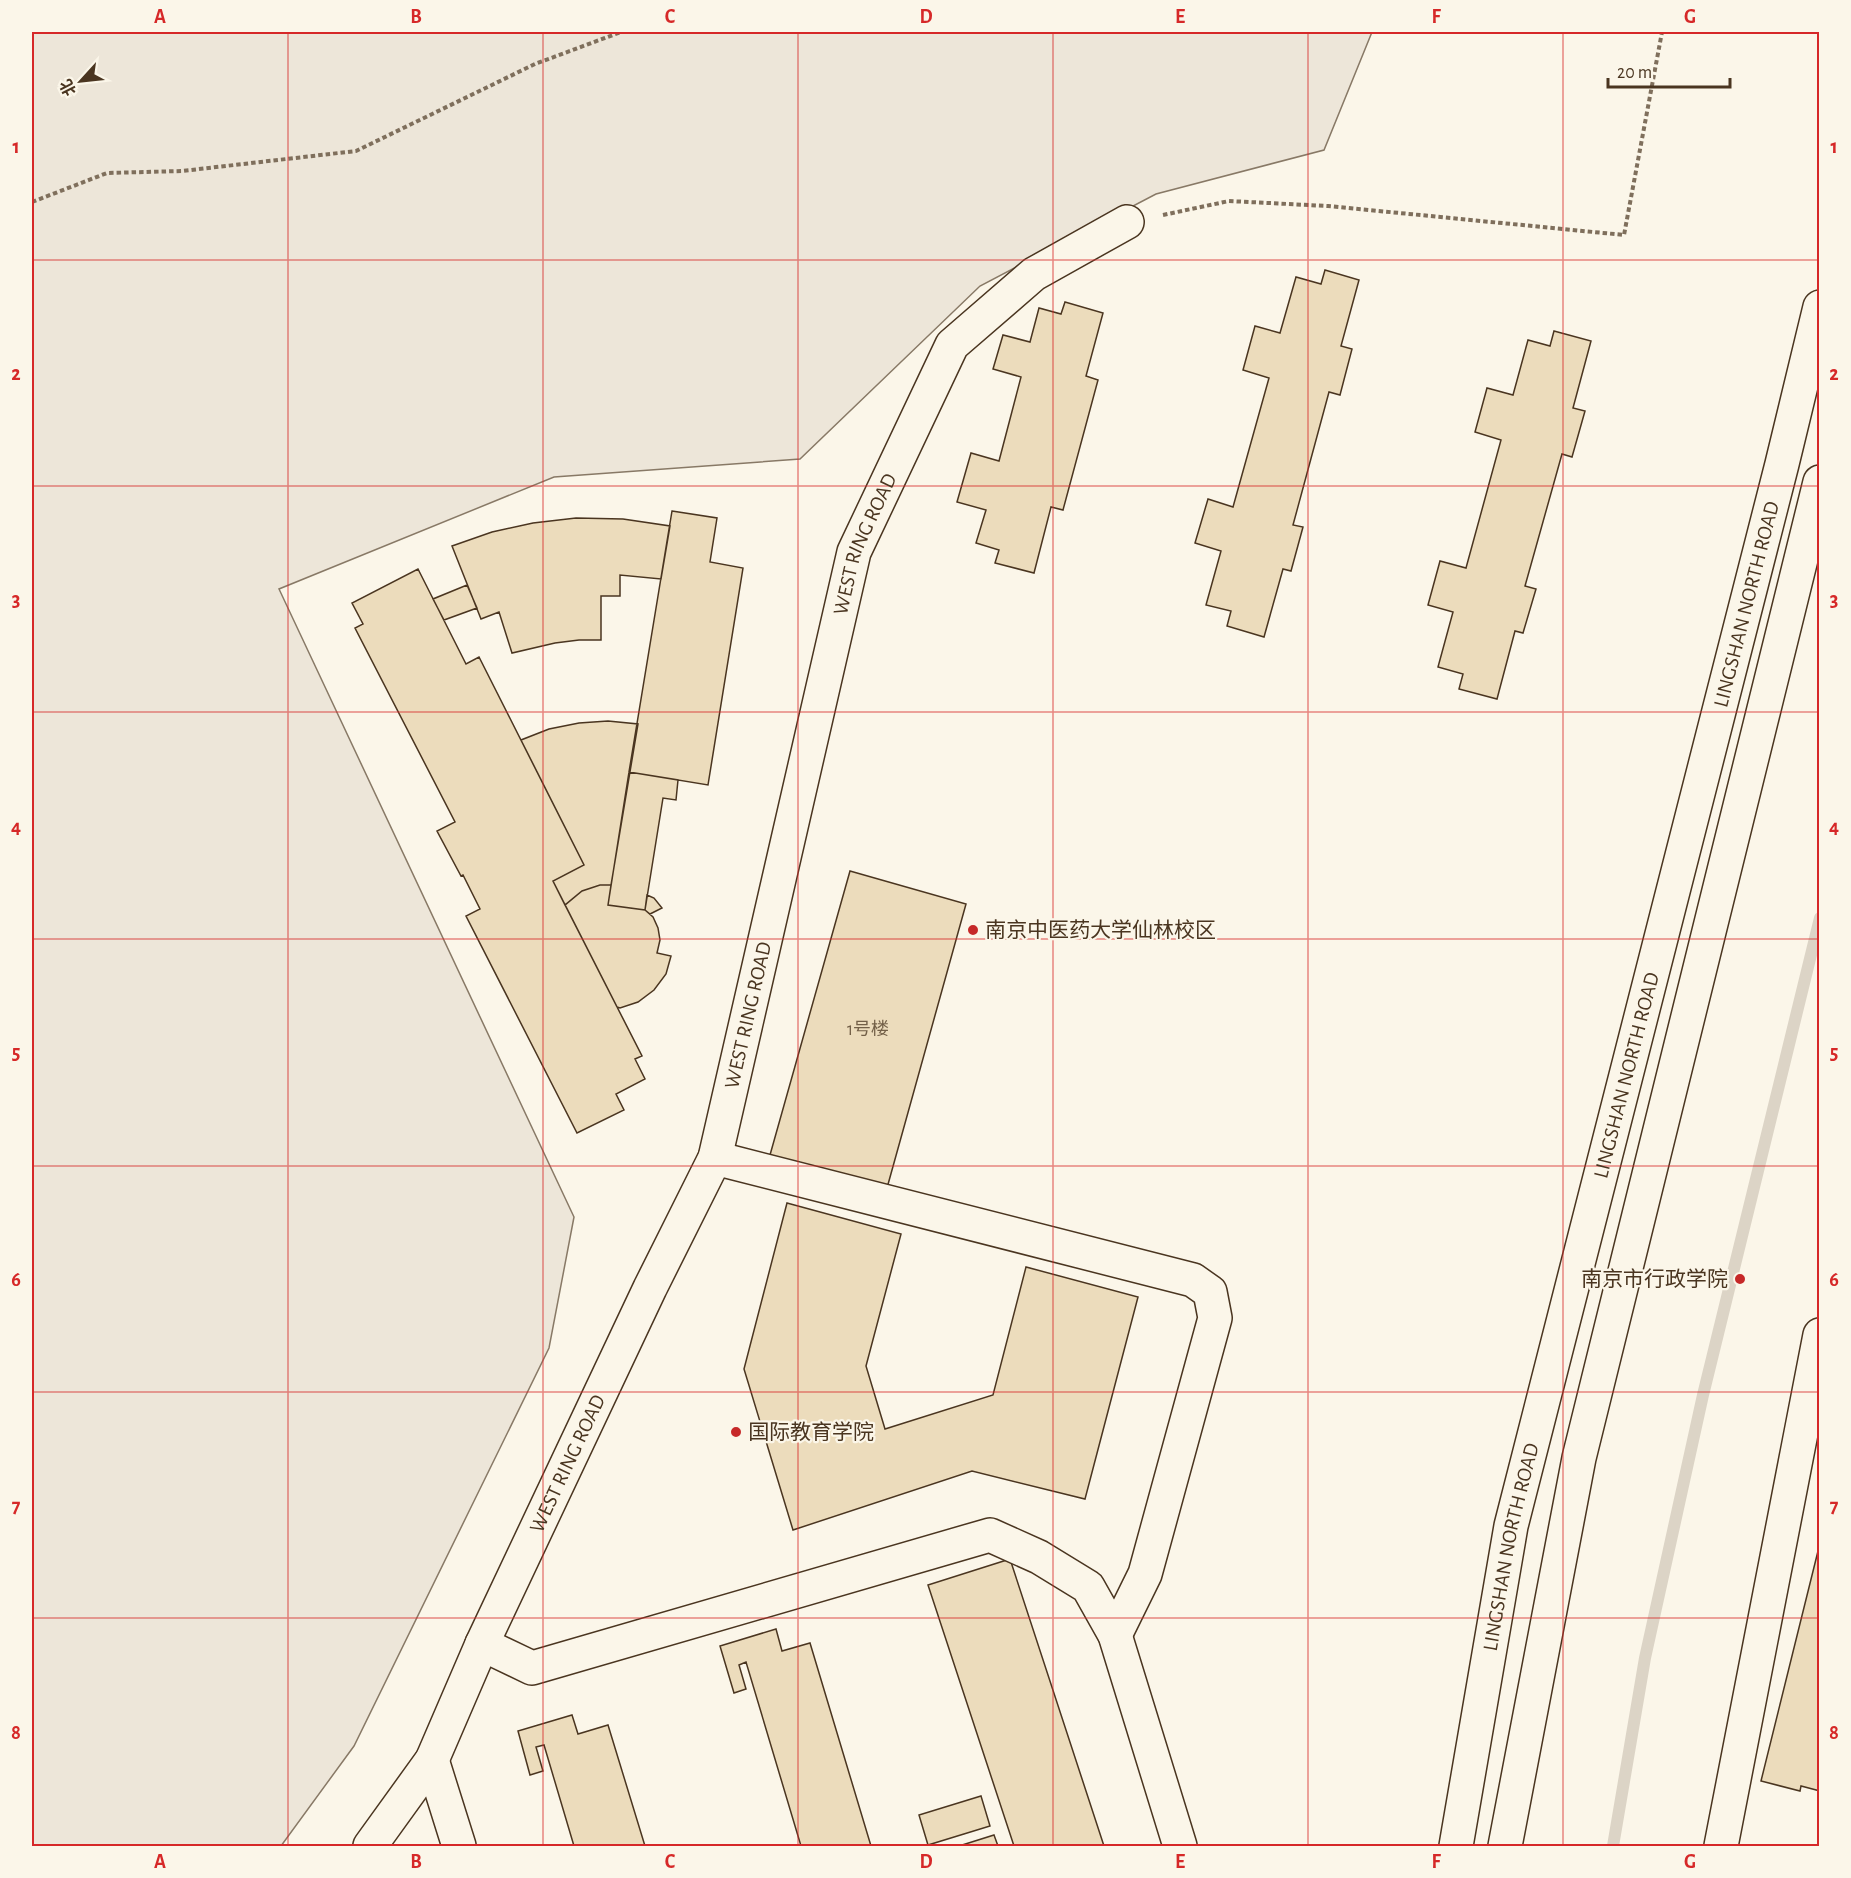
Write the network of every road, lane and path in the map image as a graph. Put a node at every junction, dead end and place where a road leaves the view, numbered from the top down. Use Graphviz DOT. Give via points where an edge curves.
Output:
graph roads {
  1 [pos="621,32"];
  2 [pos="1662,32"];
  3 [pos="32,202"];
  4 [pos="1126,222"];
  5 [pos="1820,307"];
  6 [pos="1820,482"];
  7 [pos="716,1158"];
  8 [pos="1820,1335"];
  9 [pos="1115,1635"];
  10 [pos="483,1644"];
  11 [pos="432,1760"];
  12 [pos="370,1846"];
  13 [pos="459,1846"];
  14 [pos="1180,1846"];
  15 [pos="1456,1846"];
  16 [pos="1505,1846"];
  17 [pos="1721,1846"];
  1 -- 3 [label="path" via="535,64 356,152 182,171 107,173"];
  2 -- 4 [label="path" via="1624,235 1328,206 1229,201"];
  4 -- 7 [label="main road, WEST RING ROAD" via="1034,274 952,345 854,552"];
  5 -- 15 [label="main road, LINGSHAN NORTH ROAD" via="1511,1526"];
  6 -- 16 [label="main road, LINGSHAN NORTH ROAD" via="1580,1458"];
  7 -- 9 [label="main road" via="1192,1280 1210,1292 1215,1318 1145,1574"];
  7 -- 10 [label="main road, WEST RING ROAD" via="650,1288"];
  8 -- 17 [label="main road"];
  9 -- 10 [label="main road" via="1088,1587 1039,1557 990,1535 532,1668"];
  9 -- 14 [label="main road"];
  10 -- 11 [label="main road, WEST RING ROAD"];
  11 -- 12 [label="main road, WEST RING ROAD"];
  11 -- 13 [label="main road"];
}
